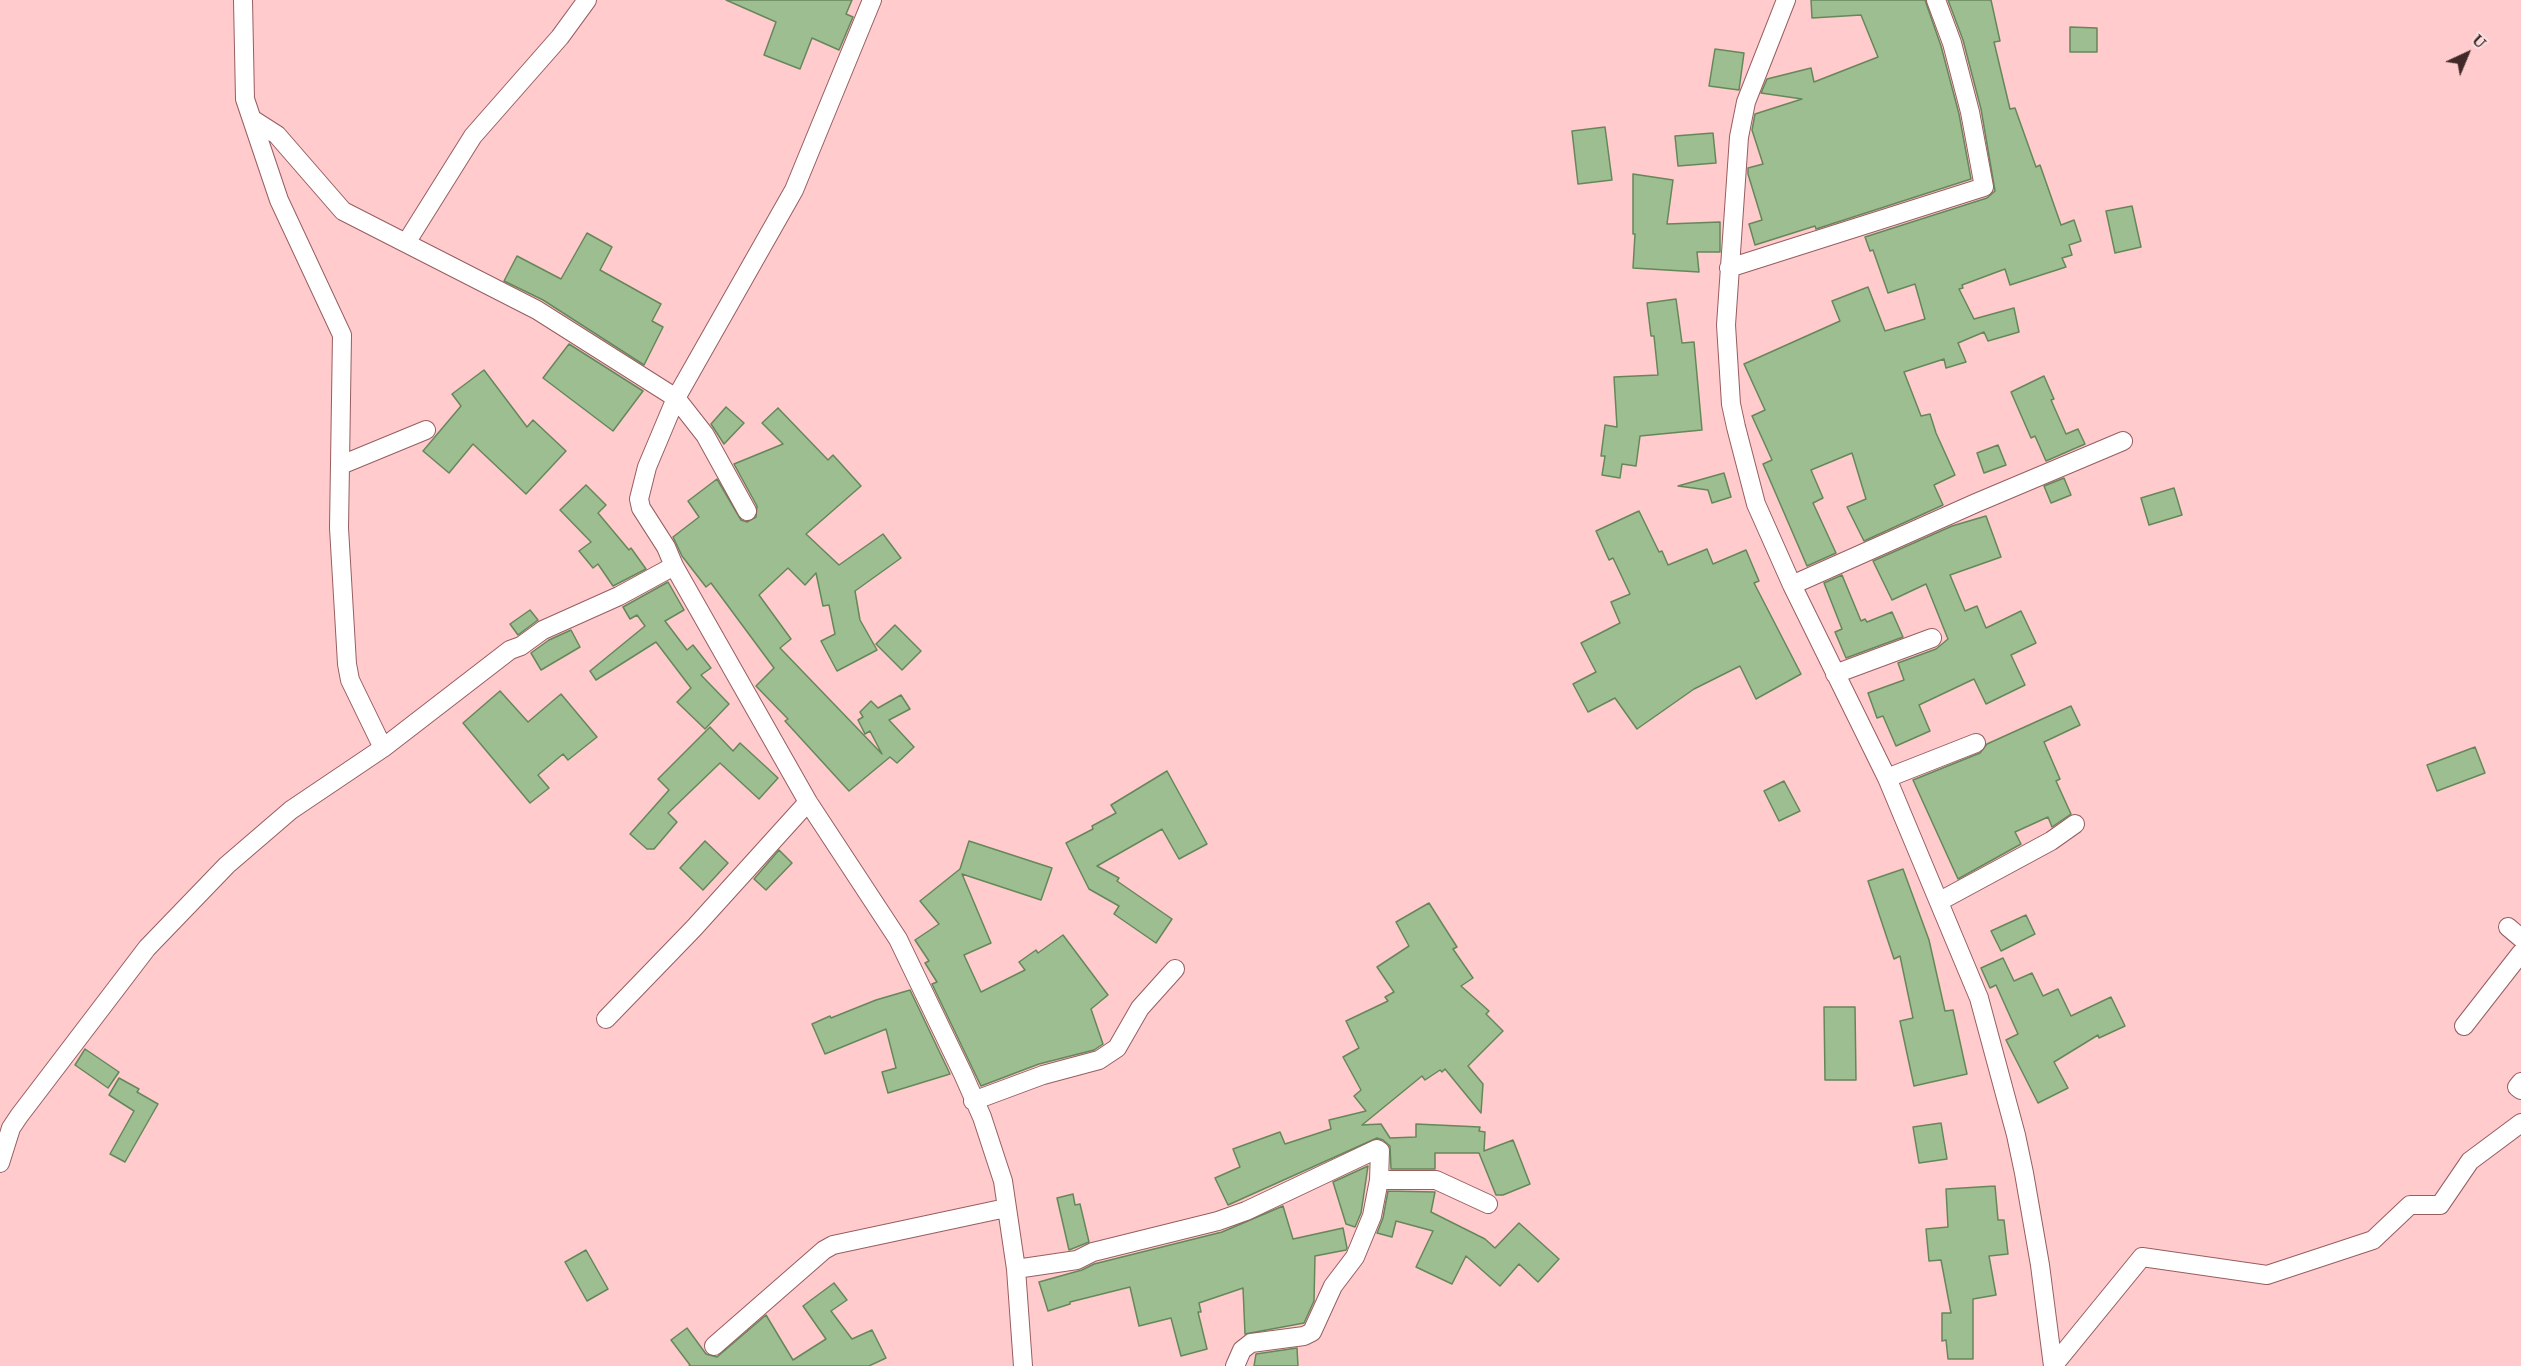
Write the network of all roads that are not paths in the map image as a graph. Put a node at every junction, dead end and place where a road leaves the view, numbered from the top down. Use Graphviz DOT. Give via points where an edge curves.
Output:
graph roads {
  1 [pos="243,0"];
  2 [pos="587,0"];
  3 [pos="872,0"];
  4 [pos="1786,0"];
  5 [pos="1936,0"];
  6 [pos="252,119"];
  7 [pos="406,243"];
  8 [pos="1729,268"];
  9 [pos="676,398"];
  10 [pos="426,430"];
  11 [pos="2123,441"];
  12 [pos="341,465"];
  13 [pos="747,511"];
  14 [pos="674,566"];
  15 [pos="1792,585"];
  16 [pos="1932,638"];
  17 [pos="1836,674"];
  18 [pos="1976,743"];
  19 [pos="383,748"];
  20 [pos="1887,778"];
  21 [pos="808,802"];
  22 [pos="2075,824"];
  23 [pos="1940,901"];
  24 [pos="2521,953"];
  25 [pos="1175,969"];
  26 [pos="606,1019"];
  27 [pos="2464,1026"];
  28 [pos="2521,1082"];
  29 [pos="2521,1090"];
  30 [pos="973,1101"];
  31 [pos="2521,1123"];
  32 [pos="0,1163"];
  33 [pos="1379,1180"];
  34 [pos="1488,1204"];
  35 [pos="1006,1208"];
  36 [pos="1016,1269"];
  37 [pos="714,1346"];
  38 [pos="1023,1366"];
  39 [pos="1235,1366"];
  40 [pos="2053,1366"];
  1 -- 6 [label="street" via="243,90"];
  2 -- 7 [label="street" via="473,136"];
  3 -- 9 [label="street" via="794,190"];
  4 -- 8 [label="street" via="1746,102 1739,137"];
  5 -- 8 [label="street" via="1970,112 1984,187"];
  6 -- 7 [label="street" via="277,135 343,211"];
  6 -- 12 [label="street" via="279,200 342,334"];
  7 -- 9 [label="street" via="537,310"];
  8 -- 15 [label="street" via="1726,325 1731,404 1756,504"];
  9 -- 13 [label="street" via="705,435"];
  9 -- 14 [label="street" via="647,467 639,499"];
  10 -- 12 [label="street"];
  11 -- 15 [label="street"];
  12 -- 19 [label="street" via="339,528 347,664 350,680"];
  14 -- 19 [label="street" via="510,650"];
  14 -- 21 [label="street"];
  15 -- 17 [label="street"];
  16 -- 17 [label="street"];
  17 -- 20 [label="street"];
  18 -- 20 [label="street"];
  19 -- 32 [label="street" via="291,810 227,865 147,948 19,1116"];
  20 -- 23 [label="street"];
  21 -- 26 [label="street"];
  21 -- 30 [label="street" via="898,939"];
  22 -- 23 [label="street"];
  23 -- 40 [label="street" via="1979,998 2016,1134 2040,1265"];
  24 -- 27 [label="street"];
  25 -- 30 [label="street" via="1140,1008 1117,1048 1099,1060 1043,1075"];
  28 -- 29 [label="street" via="2517,1087"];
  30 -- 35 [label="street" via="1003,1181"];
  31 -- 40 [label="street" via="2470,1161 2440,1205 2410,1204 2373,1240 2267,1275 2142,1257"];
  33 -- 34 [label="street" via="1443,1181"];
  33 -- 36 [label="street" via="1380,1151 1375,1149 1246,1212 1093,1252 1077,1260"];
  33 -- 39 [label="street" via="1372,1216 1355,1257 1333,1286 1312,1332 1247,1344"];
  35 -- 36 [label="street"];
  35 -- 37 [label="street" via="833,1245"];
  36 -- 38 [label="street"];
}
